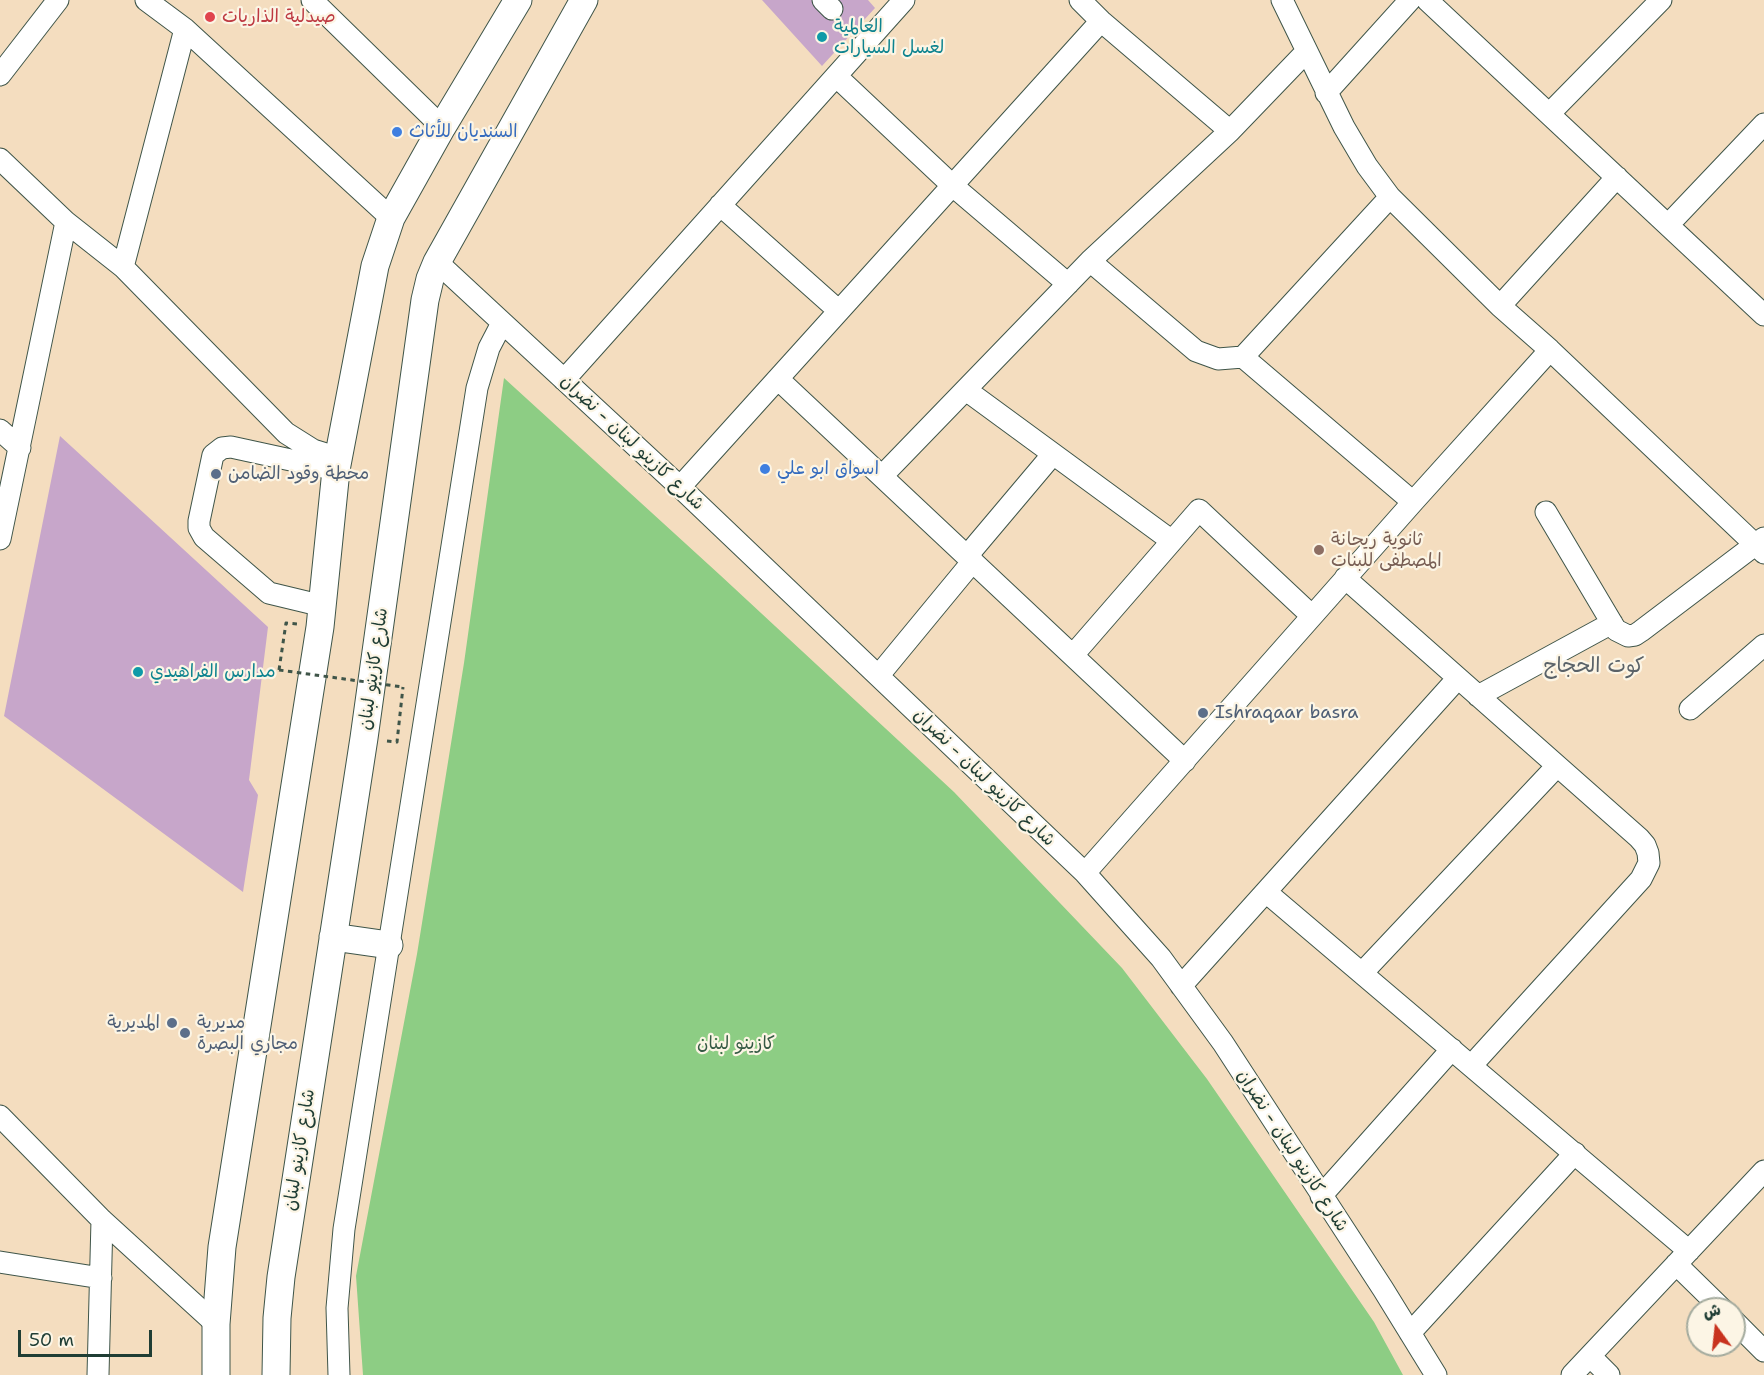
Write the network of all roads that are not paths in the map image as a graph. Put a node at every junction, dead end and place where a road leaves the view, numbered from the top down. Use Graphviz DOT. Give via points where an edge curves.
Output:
graph roads {
  1 [pos="58,0"];
  2 [pos="146,0"];
  3 [pos="312,0"];
  4 [pos="518,0"];
  5 [pos="584,0"];
  6 [pos="904,0"];
  7 [pos="1080,0"];
  8 [pos="1282,0"];
  9 [pos="1410,0"];
  10 [pos="1427,0"];
  11 [pos="1661,0"];
  12 [pos="1101,21"];
  13 [pos="185,29"];
  14 [pos="1306,52"];
  15 [pos="0,75"];
  16 [pos="836,76"];
  17 [pos="1326,93"];
  18 [pos="1549,114"];
  19 [pos="1764,124"];
  20 [pos="442,127"];
  21 [pos="1230,131"];
  22 [pos="0,159"];
  23 [pos="1617,177"];
  24 [pos="953,186"];
  25 [pos="1390,198"];
  26 [pos="720,205"];
  27 [pos="391,218"];
  28 [pos="66,222"];
  29 [pos="1668,225"];
  30 [pos="1090,261"];
  31 [pos="437,262"];
  32 [pos="123,267"];
  33 [pos="1068,284"];
  34 [pos="1500,306"];
  35 [pos="839,311"];
  36 [pos="1764,315"];
  37 [pos="502,323"];
  38 [pos="1550,350"];
  39 [pos="1243,357"];
  40 [pos="778,379"];
  41 [pos="564,380"];
  42 [pos="966,390"];
  43 [pos="0,430"];
  44 [pos="20,448"];
  45 [pos="1053,454"];
  46 [pos="337,464"];
  47 [pos="882,477"];
  48 [pos="680,487"];
  49 [pos="1413,502"];
  50 [pos="1546,512"];
  51 [pos="0,539"];
  52 [pos="1172,541"];
  53 [pos="1761,545"];
  54 [pos="970,559"];
  55 [pos="1345,578"];
  56 [pos="323,606"];
  57 [pos="1312,616"];
  58 [pos="1612,623"];
  59 [pos="1764,645"];
  60 [pos="1072,655"];
  61 [pos="879,675"];
  62 [pos="1458,678"];
  63 [pos="1478,696"];
  64 [pos="1690,709"];
  65 [pos="1185,761"];
  66 [pos="1557,766"];
  67 [pos="1085,873"];
  68 [pos="1266,892"];
  69 [pos="333,937"];
  70 [pos="389,945"];
  71 [pos="1362,974"];
  72 [pos="1181,986"];
  73 [pos="1452,1049"];
  74 [pos="1471,1066"];
  75 [pos="0,1116"];
  76 [pos="1575,1153"];
  77 [pos="1764,1171"];
  78 [pos="1321,1196"];
  79 [pos="102,1220"];
  80 [pos="1683,1257"];
  81 [pos="0,1262"];
  82 [pos="101,1278"];
  83 [pos="1713,1297"];
  84 [pos="216,1324"];
  85 [pos="1410,1333"];
  86 [pos="1746,1333"];
  87 [pos="1764,1351"];
  88 [pos="1590,1356"];
  89 [pos="98,1375"];
  90 [pos="216,1375"];
  91 [pos="276,1375"];
  92 [pos="339,1375"];
  93 [pos="1436,1375"];
  94 [pos="1572,1375"];
  95 [pos="1609,1375"];
  1 -- 15 [label="street"];
  2 -- 13 [label="street"];
  3 -- 20 [label="street"];
  4 -- 20 [label="main road"];
  5 -- 31 [label="main road, شارع كازينو لبنان"];
  6 -- 16 [label="street"];
  7 -- 12 [label="street"];
  8 -- 14 [label="street"];
  9 -- 17 [label="street"];
  10 -- 18 [label="street"];
  11 -- 18 [label="street"];
  12 -- 21 [label="street"];
  12 -- 24 [label="street"];
  13 -- 27 [label="street"];
  13 -- 32 [label="street"];
  14 -- 17 [label="street"];
  14 -- 21 [label="street"];
  16 -- 24 [label="street"];
  16 -- 26 [label="street"];
  17 -- 25 [label="street" via="1366,166"];
  18 -- 23 [label="street"];
  19 -- 29 [label="street"];
  20 -- 27 [label="main road"];
  21 -- 30 [label="street"];
  22 -- 28 [label="street"];
  23 -- 29 [label="street"];
  23 -- 34 [label="street"];
  24 -- 33 [label="street"];
  24 -- 35 [label="street"];
  25 -- 34 [label="street"];
  25 -- 39 [label="street"];
  26 -- 35 [label="street"];
  26 -- 41 [label="street"];
  27 -- 46 [label="main road" via="375,266"];
  28 -- 32 [label="street"];
  28 -- 44 [label="street"];
  29 -- 36 [label="street"];
  30 -- 33 [label="street"];
  30 -- 39 [label="street" via="1196,351 1218,359"];
  31 -- 37 [label="street, شارع كازينو لبنان - نضران"];
  31 -- 69 [label="main road, شارع كازينو لبنان" via="425,300"];
  32 -- 46 [label="street" via="286,433"];
  33 -- 42 [label="street"];
  34 -- 38 [label="street"];
  35 -- 40 [label="street"];
  37 -- 41 [label="street, شارع كازينو لبنان - نضران"];
  37 -- 70 [label="street" via="489,348 477,388"];
  38 -- 49 [label="street"];
  38 -- 53 [label="street"];
  39 -- 49 [label="street"];
  40 -- 47 [label="street"];
  40 -- 48 [label="street"];
  41 -- 48 [label="street, شارع كازينو لبنان - نضران"];
  42 -- 45 [label="street"];
  42 -- 47 [label="street"];
  43 -- 44 [label="street"];
  44 -- 51 [label="street"];
  45 -- 52 [label="street"];
  45 -- 54 [label="street"];
  46 -- 56 [label="main road"];
  46 -- 56 [label="street" via="222,448 213,455 199,521 204,537 269,593"];
  47 -- 54 [label="street"];
  48 -- 61 [label="street, شارع كازينو لبنان - نضران"];
  49 -- 55 [label="street"];
  50 -- 58 [label="street"];
  52 -- 57 [label="street" via="1199,510"];
  52 -- 60 [label="street"];
  53 -- 58 [label="street" via="1635,635 1622,634"];
  54 -- 60 [label="street"];
  54 -- 61 [label="street"];
  55 -- 57 [label="street"];
  55 -- 62 [label="street"];
  56 -- 84 [label="main road" via="226,1218"];
  57 -- 65 [label="street"];
  58 -- 63 [label="street"];
  59 -- 64 [label="street"];
  60 -- 65 [label="street"];
  61 -- 67 [label="street, شارع كازينو لبنان - نضران"];
  62 -- 63 [label="street"];
  62 -- 68 [label="street"];
  63 -- 66 [label="street"];
  65 -- 67 [label="street"];
  66 -- 71 [label="street"];
  66 -- 74 [label="street" via="1645,845 1649,862 1641,879"];
  67 -- 72 [label="street, شارع كازينو لبنان - نضران"];
  68 -- 71 [label="street"];
  68 -- 72 [label="street"];
  69 -- 70 [label="main road"];
  69 -- 91 [label="main road, شارع كازينو لبنان" via="281,1277"];
  70 -- 92 [label="street" via="343,1239 337,1308"];
  71 -- 73 [label="street"];
  72 -- 78 [label="street, شارع كازينو لبنان - نضران" via="1223,1043"];
  73 -- 74 [label="street"];
  73 -- 78 [label="street"];
  74 -- 76 [label="street"];
  75 -- 79 [label="street"];
  76 -- 80 [label="street"];
  76 -- 85 [label="street"];
  77 -- 80 [label="street"];
  78 -- 85 [label="street, شارع كازينو لبنان - نضران"];
  79 -- 82 [label="street"];
  79 -- 84 [label="street"];
  80 -- 83 [label="street"];
  80 -- 88 [label="street"];
  81 -- 82 [label="street"];
  82 -- 89 [label="street"];
  84 -- 90 [label="main road"];
  85 -- 93 [label="street, شارع كازينو لبنان - نضران"];
  86 -- 87 [label="street"];
  88 -- 94 [label="street"];
  88 -- 95 [label="street"];
}
